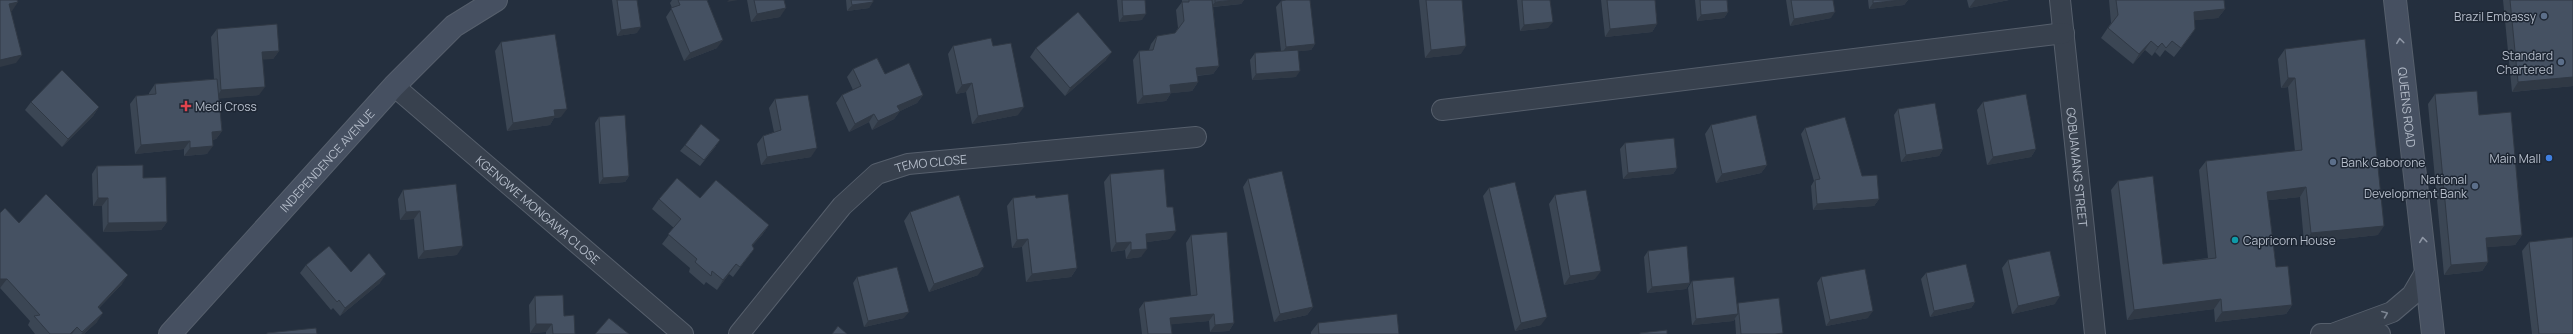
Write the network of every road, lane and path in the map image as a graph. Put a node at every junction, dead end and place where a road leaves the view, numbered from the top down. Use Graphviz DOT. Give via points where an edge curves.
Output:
graph roads {
  1 [pos="496,0"];
  2 [pos="2060,0"];
  3 [pos="2395,0"];
  4 [pos="2064,33"];
  5 [pos="394,86"];
  6 [pos="1442,110"];
  7 [pos="1196,137"];
  8 [pos="2426,271"];
  9 [pos="2328,333"];
  10 [pos="170,334"];
  11 [pos="683,334"];
  12 [pos="739,334"];
  13 [pos="2095,334"];
  14 [pos="2380,334"];
  15 [pos="2433,334"];
  1 -- 5 [label="street, INDEPENDENCE AVENUE" via="454,26"];
  2 -- 4 [label="street, GOBUAMANG STREET"];
  8 -- 3 [label="street, QUEENS ROAD, one-way"];
  4 -- 6 [label="street"];
  4 -- 13 [label="street, GOBUAMANG STREET"];
  5 -- 10 [label="street, INDEPENDENCE AVENUE"];
  5 -- 11 [label="street, KGENGWE MONGAWA CLOSE"];
  7 -- 12 [label="street, TEMO CLOSE" via="908,164 877,174 842,206"];
  9 -- 8 [label="street, one-way" via="2392,312 2412,295"];
  8 -- 15 [label="street, QUEENS ROAD"];
  9 -- 14 [label="street"];
}
